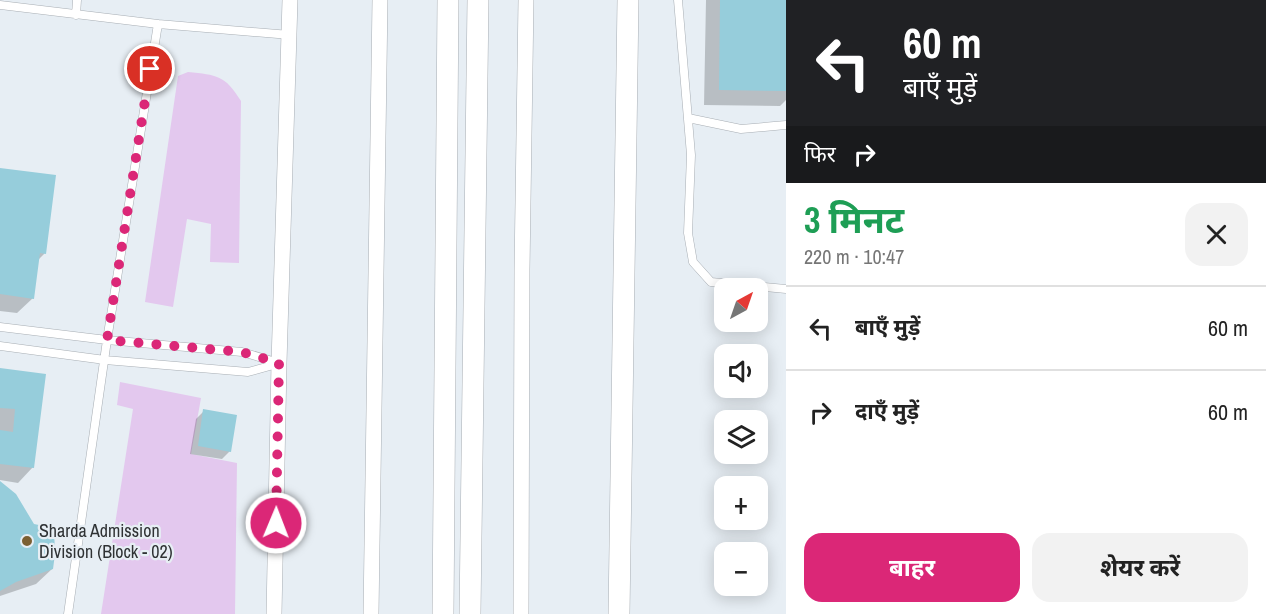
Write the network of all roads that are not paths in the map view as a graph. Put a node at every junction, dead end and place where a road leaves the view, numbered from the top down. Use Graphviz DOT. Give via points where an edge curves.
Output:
graph roads {
  1 [pos="77,0"];
  2 [pos="290,0"];
  3 [pos="380,0"];
  4 [pos="447,0"];
  5 [pos="478,0"];
  6 [pos="526,0"];
  7 [pos="628,0"];
  8 [pos="678,0"];
  9 [pos="0,5"];
  10 [pos="76,15"];
  11 [pos="158,24"];
  12 [pos="290,35"];
  13 [pos="688,118"];
  14 [pos="786,126"];
  15 [pos="786,289"];
  16 [pos="0,327"];
  17 [pos="107,340"];
  18 [pos="0,346"];
  19 [pos="105,360"];
  20 [pos="279,363"];
  21 [pos="68,614"];
  22 [pos="274,614"];
  23 [pos="371,614"];
  24 [pos="443,614"];
  25 [pos="470,614"];
  26 [pos="521,614"];
  27 [pos="619,614"];
  1 -- 10 [label="lane"];
  2 -- 12 [label="street"];
  3 -- 23 [label="street"];
  4 -- 24 [label="street"];
  5 -- 25 [label="street"];
  6 -- 26 [label="street"];
  7 -- 27 [label="street"];
  8 -- 13 [label="lane"];
  9 -- 10 [label="lane"];
  10 -- 11 [label="lane"];
  11 -- 12 [label="lane"];
  11 -- 17 [label="lane"];
  12 -- 20 [label="street"];
  13 -- 14 [label="lane" via="741,129"];
  13 -- 15 [label="lane" via="688,232 693,262 711,282"];
  16 -- 17 [label="lane"];
  17 -- 19 [label="lane"];
  17 -- 20 [label="lane" via="242,352"];
  18 -- 19 [label="lane"];
  19 -- 20 [label="lane" via="248,372"];
  19 -- 21 [label="lane"];
  20 -- 22 [label="street"];
}
